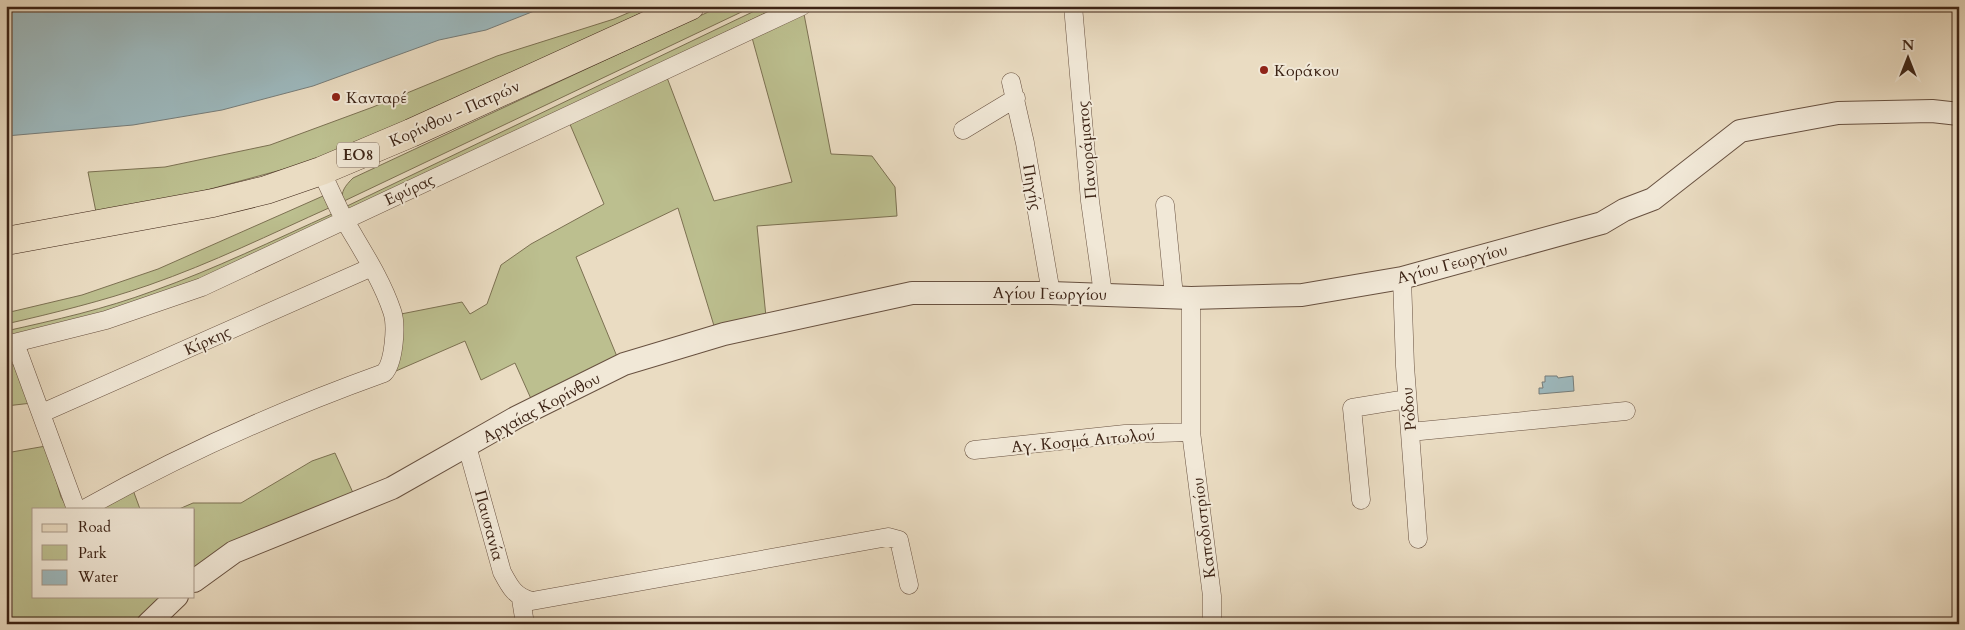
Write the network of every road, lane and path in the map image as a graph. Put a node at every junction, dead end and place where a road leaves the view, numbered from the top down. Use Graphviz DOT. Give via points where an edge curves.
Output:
graph roads {
  1 [pos="690,6"];
  2 [pos="802,6"];
  3 [pos="1073,6"];
  4 [pos="1959,114"];
  5 [pos="963,130"];
  6 [pos="321,171"];
  7 [pos="1165,206"];
  8 [pos="345,220"];
  9 [pos="6,241"];
  10 [pos="372,267"];
  11 [pos="1402,278"];
  12 [pos="912,293"];
  13 [pos="1051,293"];
  14 [pos="1103,294"];
  15 [pos="1182,297"];
  16 [pos="11,344"];
  17 [pos="1407,399"];
  18 [pos="1626,411"];
  19 [pos="42,413"];
  20 [pos="1191,432"];
  21 [pos="1410,432"];
  22 [pos="467,446"];
  23 [pos="974,450"];
  24 [pos="1361,500"];
  25 [pos="76,508"];
  26 [pos="86,508"];
  27 [pos="1418,539"];
  28 [pos="195,580"];
  29 [pos="909,586"];
  30 [pos="175,598"];
  31 [pos="522,599"];
  32 [pos="148,624"];
  33 [pos="525,624"];
  34 [pos="1212,624"];
  1 -- 6 [label="main road, Κορίνθου - Πατρών / ΕΟ8"];
  2 -- 8 [label="street, Εφύρας"];
  3 -- 14 [label="street, Πανοράματος" via="1090,201"];
  4 -- 11 [label="street, Αγίου Γεωργίου" via="1932,111 1838,113 1740,131 1653,199 1602,223"];
  5 -- 13 [label="street, Πηγής" via="1014,90"];
  6 -- 8 [label="street"];
  6 -- 9 [label="main road, Κορίνθου - Πατρών / ΕΟ8" via="266,190 213,203"];
  7 -- 15 [label="street, Καποδιστρίου"];
  8 -- 10 [label="street"];
  8 -- 16 [label="street, Εφύρας" via="202,287 106,320"];
  10 -- 19 [label="street, Κίρκης"];
  10 -- 26 [label="street" via="395,324 390,367 384,374 275,415 139,478"];
  11 -- 15 [label="street, Αγίου Γεωργίου" via="1302,295"];
  11 -- 17 [label="street, Ρόδου"];
  12 -- 13 [label="street, Αγίου Γεωργίου"];
  12 -- 22 [label="street, Αρχαίας Κορίνθου" via="724,334 637,359 517,417"];
  13 -- 14 [label="street, Αγίου Γεωργίου"];
  14 -- 15 [label="street, Αγίου Γεωργίου"];
  15 -- 20 [label="street, Καποδιστρίου"];
  16 -- 19 [label="street"];
  17 -- 21 [label="street, Ρόδου"];
  17 -- 24 [label="street" via="1352,408"];
  18 -- 21 [label="street"];
  19 -- 25 [label="street"];
  20 -- 23 [label="street, Αγ. Κοσμά Αιτωλού" via="1125,434"];
  20 -- 34 [label="street, Καποδιστρίου" via="1212,596"];
  21 -- 27 [label="street, Ρόδου"];
  22 -- 28 [label="street, Αρχαίας Κορίνθου" via="392,488 234,552"];
  22 -- 31 [label="street, Παυσανία" via="502,572 512,591"];
  29 -- 31 [label="street" via="899,540 888,537 532,602"];
  30 -- 32 [label="street"];
  31 -- 33 [label="street"];
}
